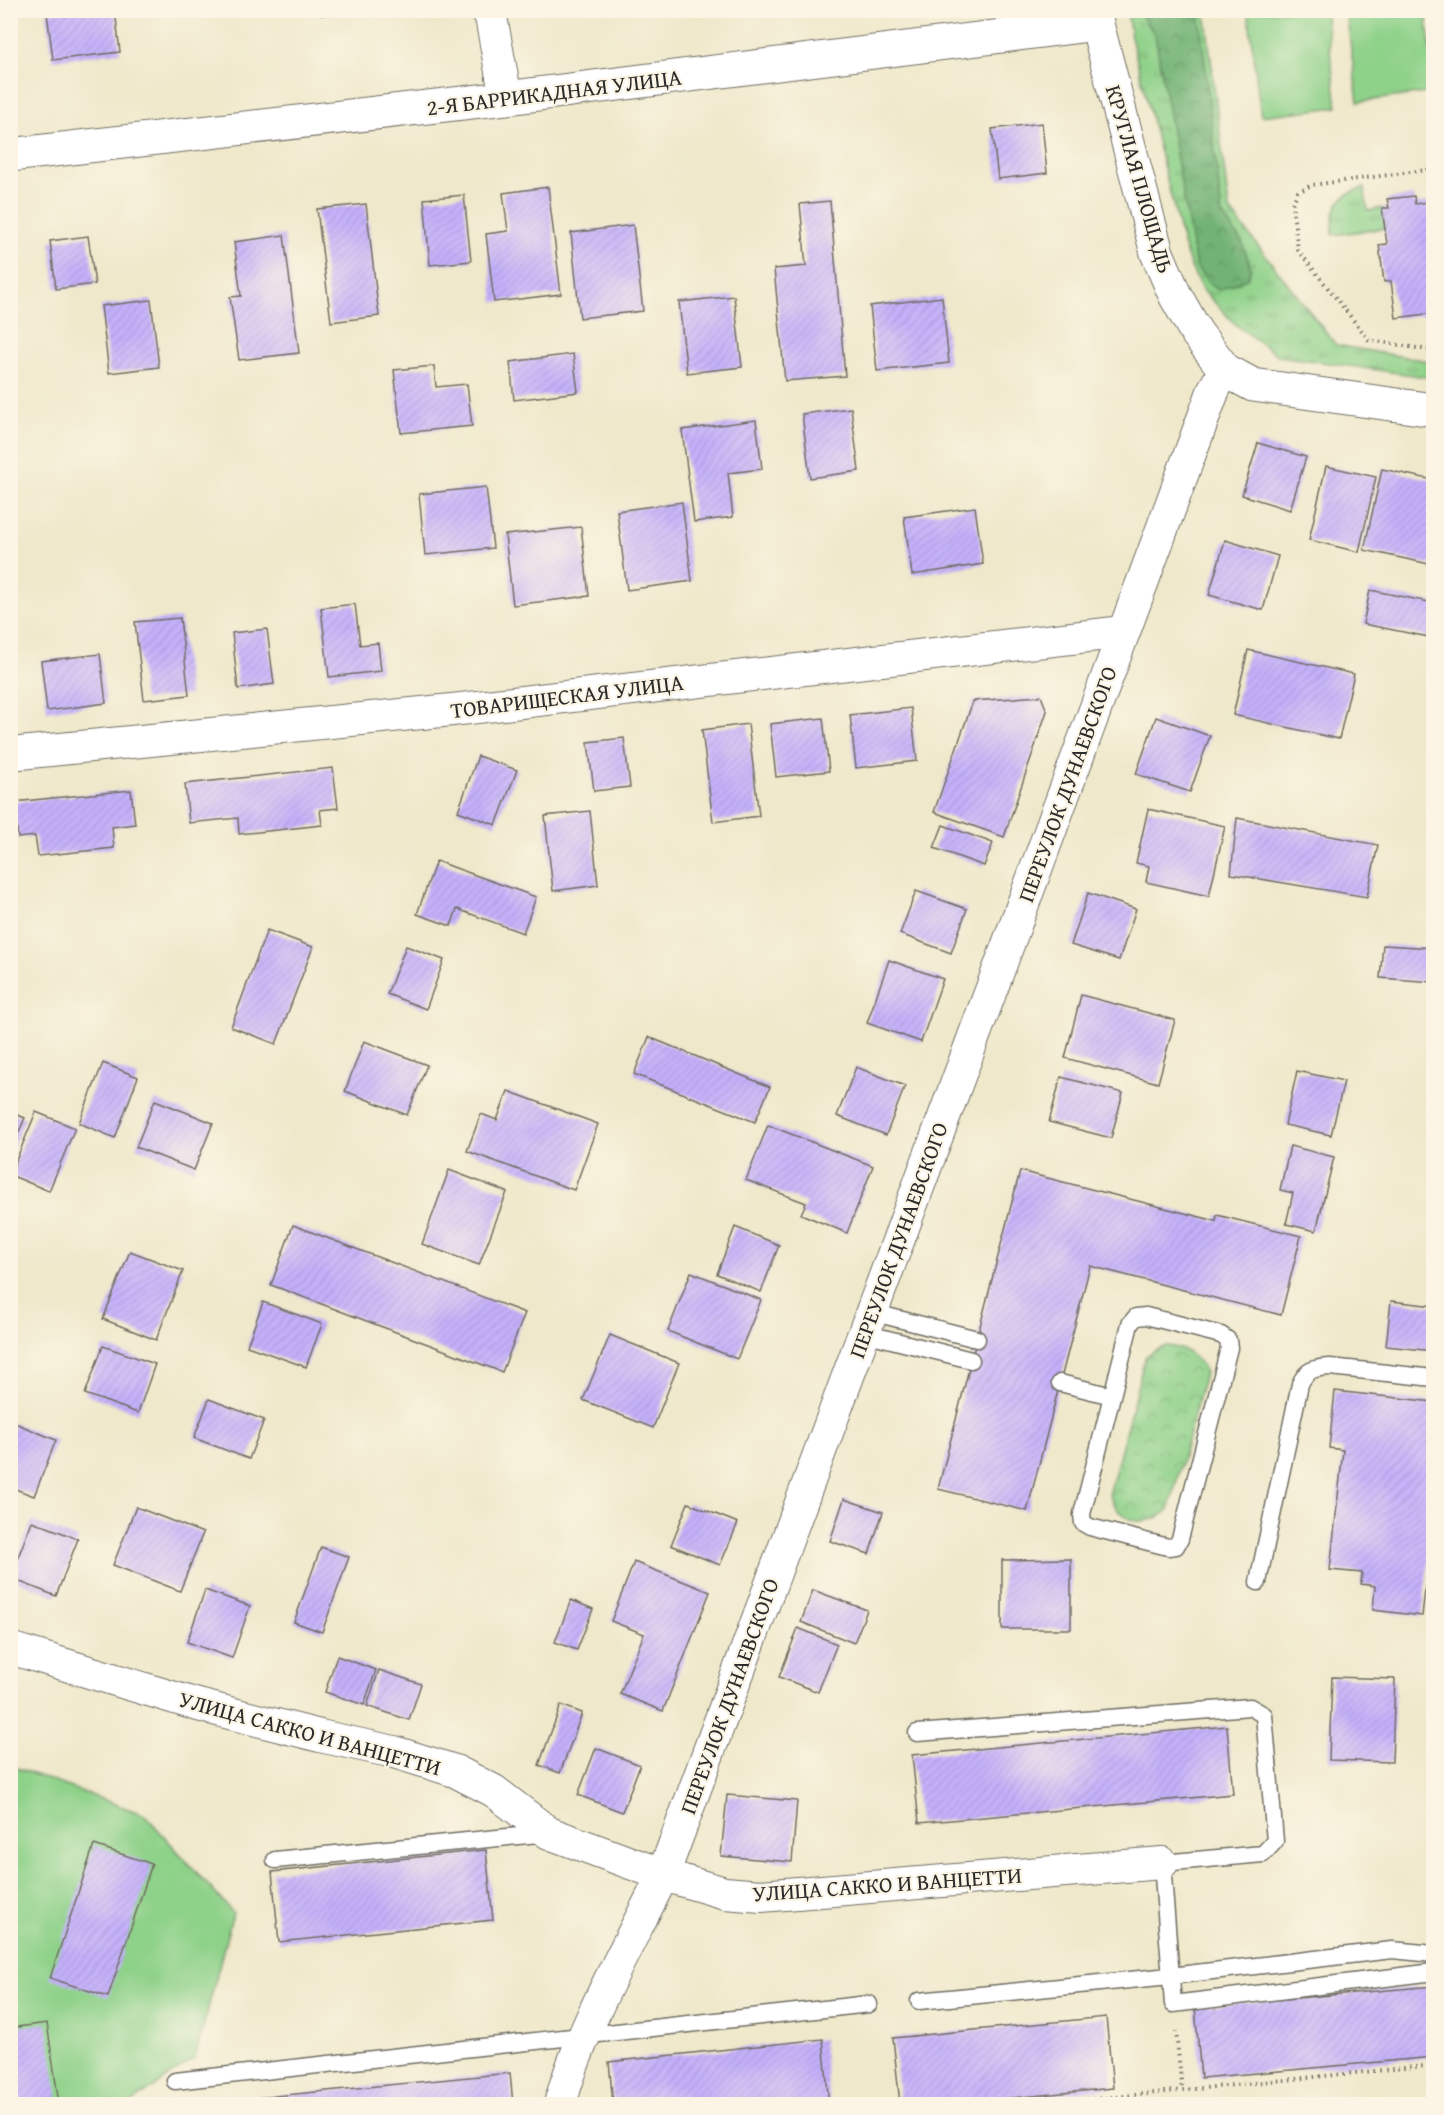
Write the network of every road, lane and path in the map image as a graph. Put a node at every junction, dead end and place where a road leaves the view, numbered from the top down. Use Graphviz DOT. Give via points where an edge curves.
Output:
graph roads {
  1 [pos="487,10"];
  2 [pos="1096,17"];
  3 [pos="506,98"];
  4 [pos="10,155"];
  5 [pos="1434,169"];
  6 [pos="1434,351"];
  7 [pos="1225,370"];
  8 [pos="1434,410"];
  9 [pos="1123,632"];
  10 [pos="10,754"];
  11 [pos="868,1322"];
  12 [pos="977,1339"];
  13 [pos="971,1360"];
  14 [pos="1434,1377"];
  15 [pos="1060,1383"];
  16 [pos="1112,1396"];
  17 [pos="1258,1582"];
  18 [pos="10,1648"];
  19 [pos="917,1733"];
  20 [pos="549,1833"];
  21 [pos="275,1860"];
  22 [pos="1162,1863"];
  23 [pos="663,1875"];
  24 [pos="1434,1954"];
  25 [pos="1434,1972"];
  26 [pos="1170,1976"];
  27 [pos="919,2001"];
  28 [pos="868,2004"];
  29 [pos="1173,2004"];
  30 [pos="584,2036"];
  31 [pos="1434,2065"];
  32 [pos="175,2080"];
  33 [pos="1182,2090"];
  34 [pos="560,2104"];
  35 [pos="1045,2104"];
  1 -- 3 [label="street"];
  2 -- 3 [label="street, 2-Я БАРРИКАДНАЯ УЛИЦА"];
  2 -- 7 [label="street, КРУГЛАЯ ПЛОЩАДЬ" via="1157,253 1196,332"];
  3 -- 4 [label="street, 2-Я БАРРИКАДНАЯ УЛИЦА"];
  5 -- 6 [label="path" via="1312,185 1298,192 1292,204 1298,250 1369,339"];
  7 -- 8 [label="street, КРУГЛАЯ ПЛОЩАДЬ" via="1253,385"];
  7 -- 9 [label="street, ПЕРЕУЛОК ДУНАЕВСКОГО" via="1214,389"];
  9 -- 10 [label="street, ТОВАРИЩЕСКАЯ УЛИЦА" via="452,710"];
  9 -- 11 [label="street, ПЕРЕУЛОК ДУНАЕВСКОГО"];
  11 -- 12 [label="lane"];
  11 -- 13 [label="lane"];
  11 -- 23 [label="street, ПЕРЕУЛОК ДУНАЕВСКОГО"];
  14 -- 17 [label="lane" via="1330,1367 1305,1374"];
  15 -- 16 [label="lane"];
  16 -- 16 [label="lane" via="1083,1523 1176,1546 1227,1359 1228,1340 1156,1318 1136,1317 1130,1324"];
  18 -- 20 [label="street, УЛИЦА САККО И ВАНЦЕТТИ" via="198,1705 394,1752 455,1771 494,1791"];
  19 -- 22 [label="lane" via="1250,1707 1264,1715 1275,1841 1263,1854"];
  20 -- 21 [label="lane"];
  20 -- 23 [label="street, УЛИЦА САККО И ВАНЦЕТТИ"];
  22 -- 23 [label="street, УЛИЦА САККО И ВАНЦЕТТИ" via="761,1896 725,1893"];
  22 -- 26 [label="lane"];
  23 -- 30 [label="street, ПЕРЕУЛОК ДУНАЕВСКОГО"];
  24 -- 26 [label="lane" via="1392,1950"];
  25 -- 29 [label="lane"];
  26 -- 27 [label="lane"];
  26 -- 29 [label="lane"];
  28 -- 30 [label="lane"];
  29 -- 33 [label="path"];
  30 -- 32 [label="lane"];
  30 -- 34 [label="street, ПЕРЕУЛОК ДУНАЕВСКОГО"];
  31 -- 33 [label="path"];
  33 -- 35 [label="path"];
}
